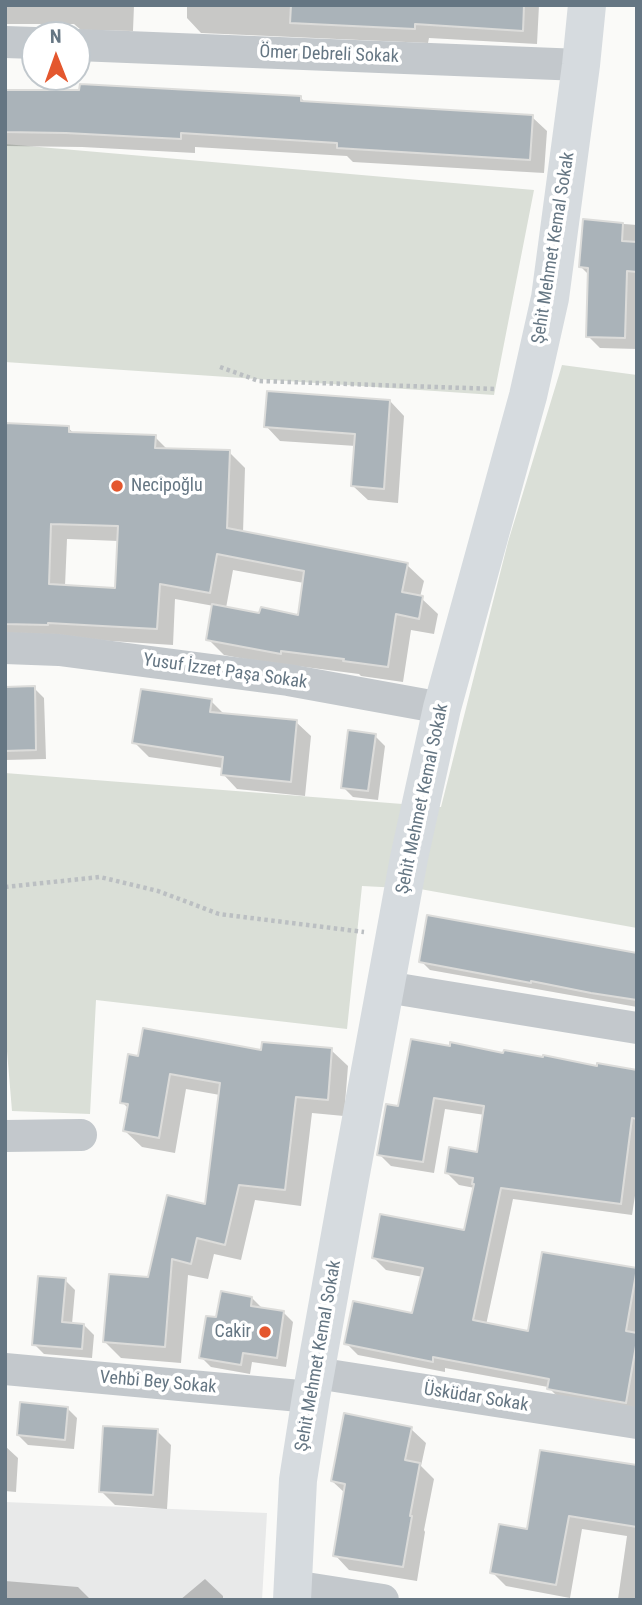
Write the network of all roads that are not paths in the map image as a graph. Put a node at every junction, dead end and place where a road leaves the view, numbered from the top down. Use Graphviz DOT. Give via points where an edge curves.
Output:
graph roads {
  1 [pos="587,5"];
  2 [pos="91,46"];
  3 [pos="582,65"];
  4 [pos="5,648"];
  5 [pos="442,708"];
  6 [pos="386,987"];
  7 [pos="637,1028"];
  8 [pos="81,1135"];
  9 [pos="5,1136"];
  10 [pos="5,1368"];
  11 [pos="313,1385"];
  12 [pos="637,1423"];
  13 [pos="292,1593"];
  14 [pos="383,1600"];
  1 -- 3 [label="street, Şehit Mehmet Kemal Sokak"];
  2 -- 3 [label="street, Ömer Debreli Sokak"];
  3 -- 5 [label="street, Şehit Mehmet Kemal Sokak" via="550,298"];
  4 -- 5 [label="street, Yusuf İzzet Paşa Sokak" via="59,650 288,680"];
  5 -- 6 [label="street, Şehit Mehmet Kemal Sokak"];
  6 -- 7 [label="street"];
  6 -- 11 [label="street, Şehit Mehmet Kemal Sokak"];
  8 -- 9 [label="street"];
  10 -- 11 [label="street, Vehbi Bey Sokak"];
  11 -- 12 [label="street, Üsküdar Sokak"];
  11 -- 13 [label="street, Şehit Mehmet Kemal Sokak" via="298,1480"];
  13 -- 14 [label="street"];
}
